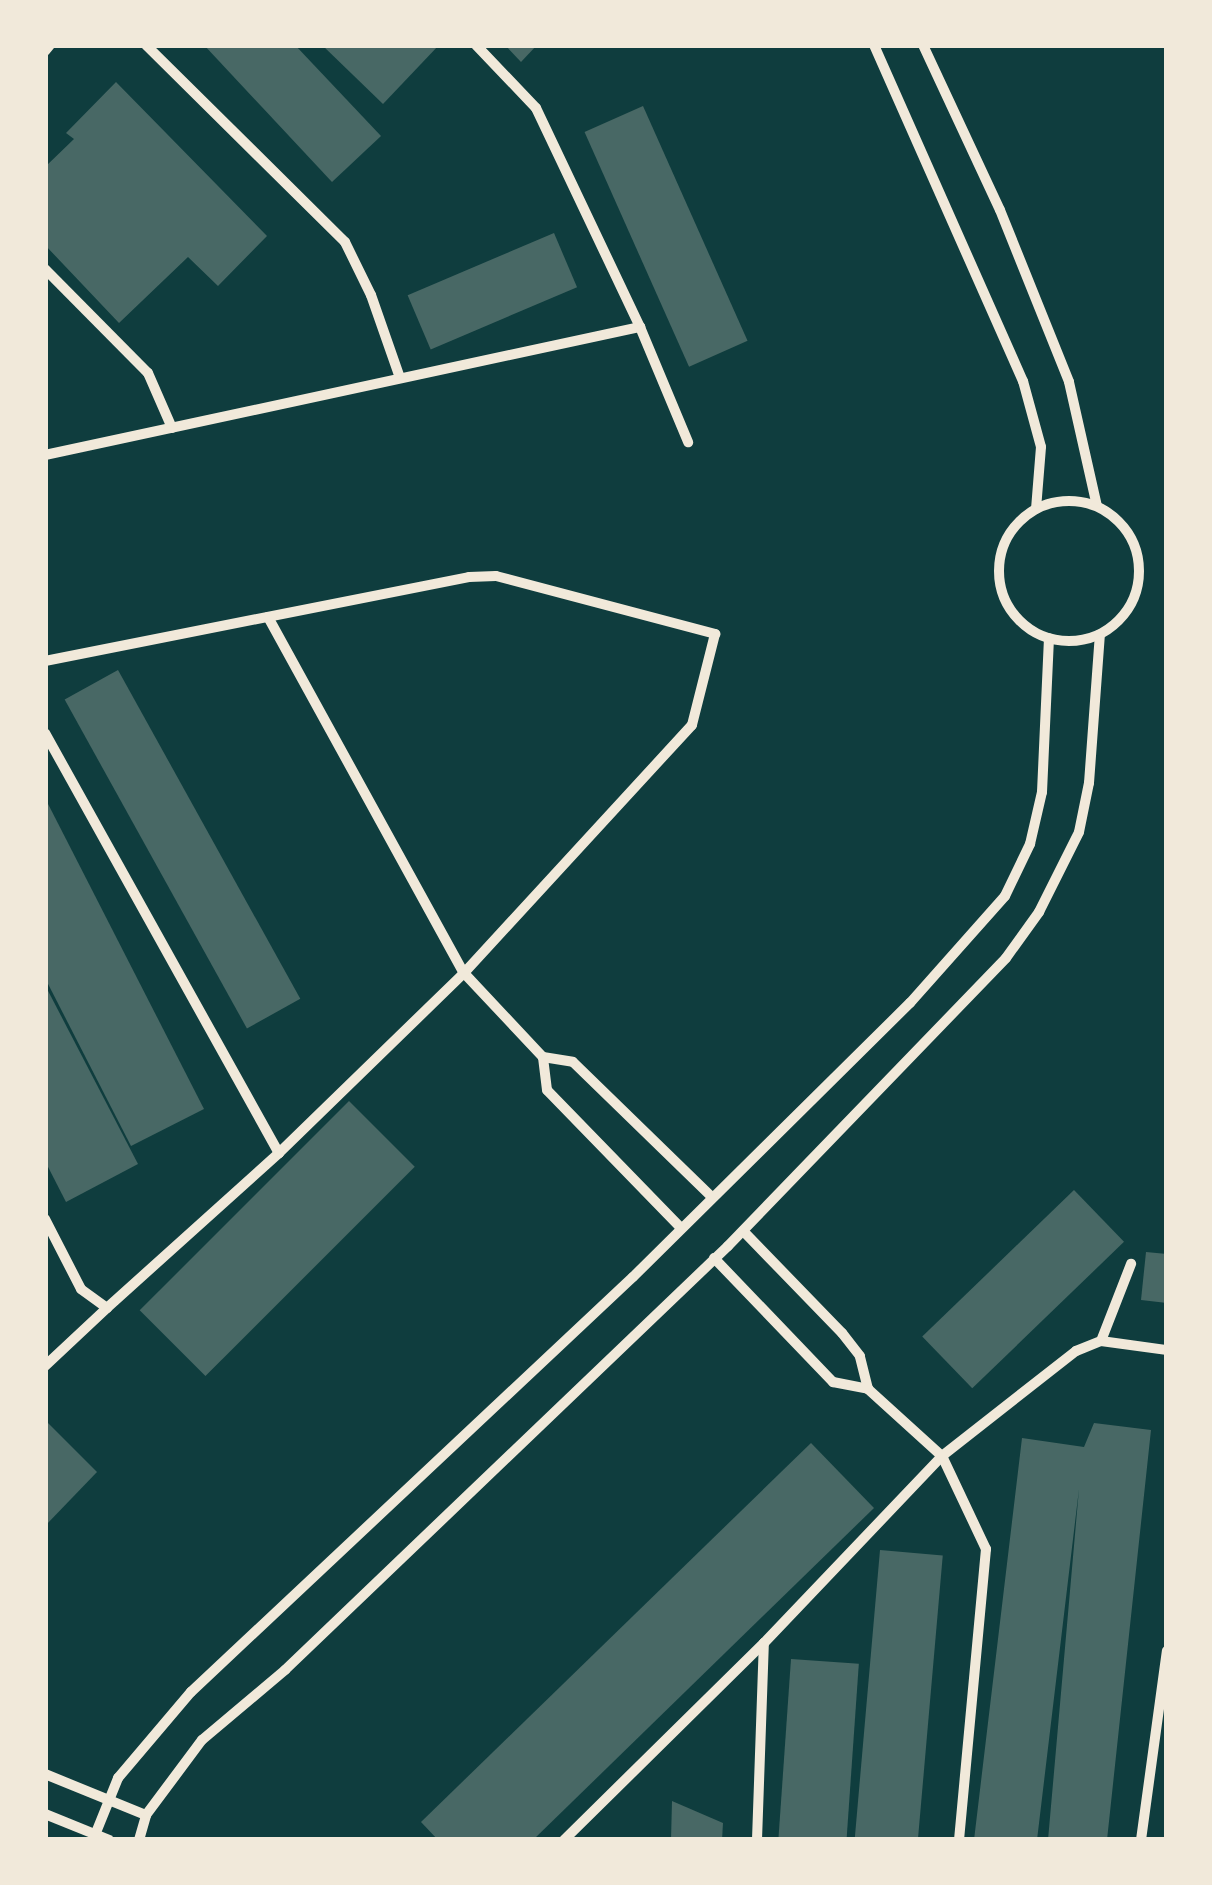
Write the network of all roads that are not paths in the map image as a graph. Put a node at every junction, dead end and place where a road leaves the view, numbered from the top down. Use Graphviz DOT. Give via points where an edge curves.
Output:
graph roads {
  1 [pos="50,45"];
  2 [pos="146,45"];
  3 [pos="476,45"];
  4 [pos="874,45"];
  5 [pos="922,45"];
  6 [pos="45,51"];
  7 [pos="45,269"];
  8 [pos="640,327"];
  9 [pos="400,378"];
  10 [pos="172,428"];
  11 [pos="688,442"];
  12 [pos="45,455"];
  13 [pos="1097,506"];
  14 [pos="1036,509"];
  15 [pos="268,616"];
  16 [pos="1100,634"];
  17 [pos="1048,638"];
  18 [pos="45,660"];
  19 [pos="45,732"];
  20 [pos="464,973"];
  21 [pos="542,1057"];
  22 [pos="279,1153"];
  23 [pos="712,1197"];
  24 [pos="45,1219"];
  25 [pos="681,1228"];
  26 [pos="742,1231"];
  27 [pos="714,1258"];
  28 [pos="1132,1264"];
  29 [pos="107,1308"];
  30 [pos="1101,1340"];
  31 [pos="1167,1350"];
  32 [pos="45,1366"];
  33 [pos="868,1389"];
  34 [pos="942,1456"];
  35 [pos="764,1644"];
  36 [pos="1167,1650"];
  37 [pos="45,1774"];
  38 [pos="108,1799"];
  39 [pos="45,1814"];
  40 [pos="146,1816"];
  41 [pos="93,1838"];
  42 [pos="110,1840"];
  43 [pos="139,1840"];
  44 [pos="564,1840"];
  45 [pos="757,1840"];
  46 [pos="959,1840"];
  47 [pos="1140,1840"];
  1 -- 6 [label="street"];
  2 -- 9 [label="street" via="345,242 372,295"];
  3 -- 8 [label="street" via="536,108"];
  4 -- 14 [label="street" via="1023,381 1041,447"];
  5 -- 13 [label="street" via="1000,210 1069,382"];
  7 -- 10 [label="street" via="148,373"];
  8 -- 9 [label="street"];
  8 -- 11 [label="street"];
  9 -- 10 [label="street"];
  10 -- 12 [label="street"];
  13 -- 14 [label="street" via="1076,501"];
  13 -- 16 [label="street" via="1129,534 1139,572 1128,609"];
  14 -- 17 [label="street" via="1007,537 999,575 1012,612"];
  15 -- 18 [label="street"];
  15 -- 20 [label="street"];
  15 -- 20 [label="street" via="496,576 715,634 692,725"];
  16 -- 17 [label="street" via="1082,641"];
  16 -- 26 [label="street" via="1079,832 1040,912 1006,958"];
  17 -- 23 [label="street" via="1042,792 1030,844 1005,896 910,1003"];
  19 -- 22 [label="street"];
  20 -- 21 [label="street"];
  20 -- 22 [label="street"];
  21 -- 23 [label="street" via="574,1062"];
  21 -- 25 [label="street" via="547,1090"];
  22 -- 29 [label="street"];
  23 -- 25 [label="street"];
  24 -- 29 [label="street" via="81,1289"];
  25 -- 38 [label="street" via="191,1692"];
  26 -- 27 [label="street"];
  26 -- 33 [label="street" via="842,1332 860,1356"];
  27 -- 33 [label="street" via="833,1382"];
  27 -- 40 [label="street" via="285,1670 202,1740"];
  28 -- 30 [label="street"];
  29 -- 32 [label="street"];
  30 -- 31 [label="street"];
  30 -- 34 [label="street" via="1076,1351"];
  33 -- 34 [label="street"];
  34 -- 35 [label="street"];
  34 -- 46 [label="street" via="986,1549"];
  35 -- 44 [label="street"];
  35 -- 45 [label="street"];
  36 -- 47 [label="street"];
  37 -- 38 [label="street"];
  38 -- 40 [label="street"];
  38 -- 41 [label="street"];
  39 -- 41 [label="street"];
  40 -- 43 [label="street"];
  41 -- 42 [label="street"];
}
